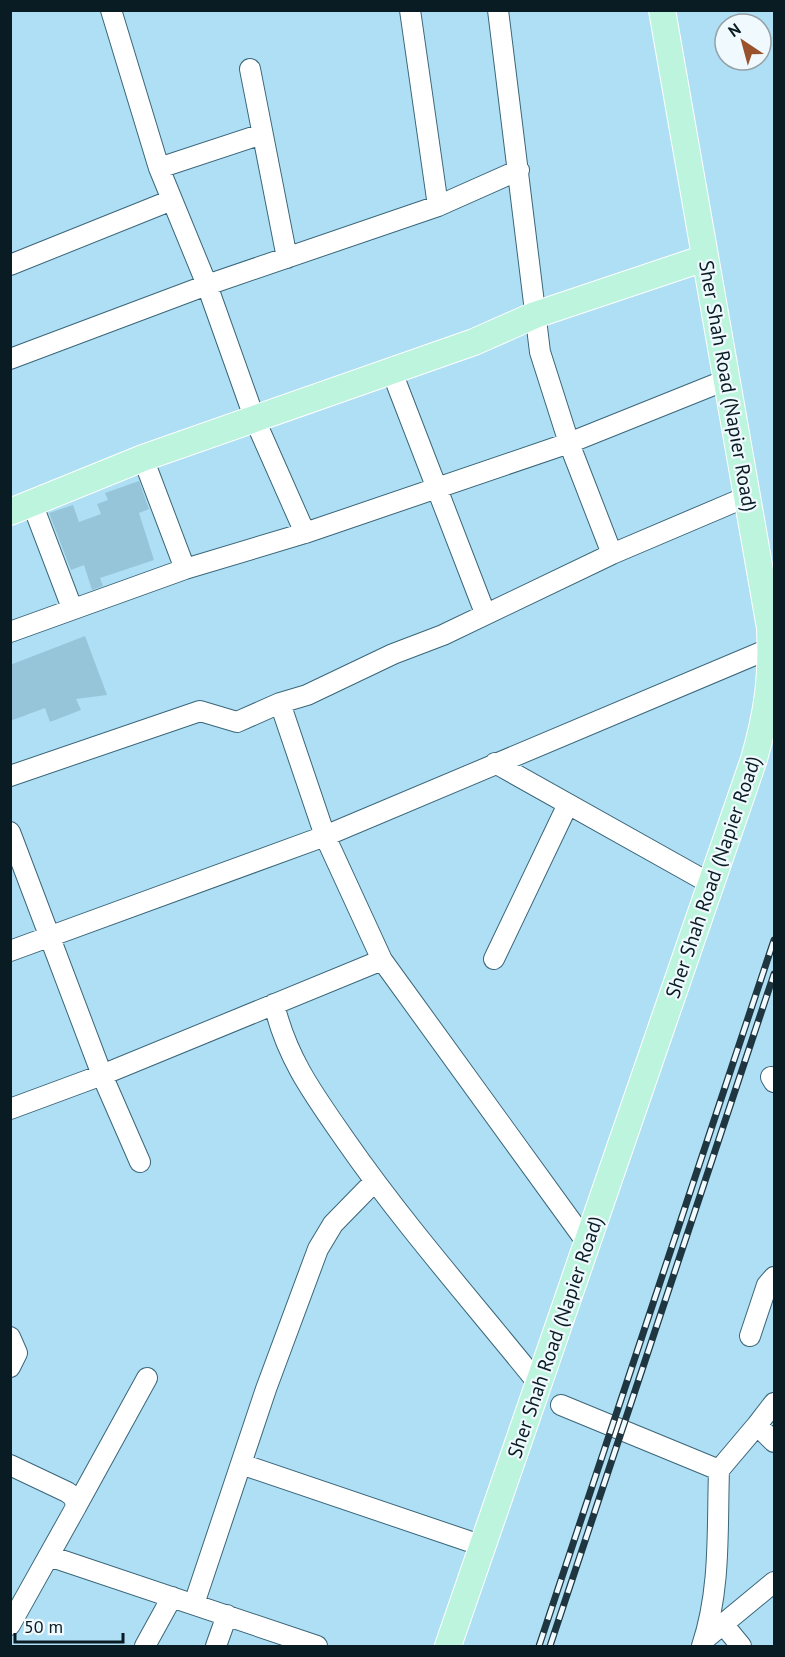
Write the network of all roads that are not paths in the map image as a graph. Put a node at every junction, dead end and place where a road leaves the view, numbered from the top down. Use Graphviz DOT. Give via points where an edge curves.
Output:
graph roads {
  1 [pos="111,10"];
  2 [pos="410,10"];
  3 [pos="498,10"];
  4 [pos="650,10"];
  5 [pos="662,10"];
  6 [pos="250,69"];
  7 [pos="262,134"];
  8 [pos="159,168"];
  9 [pos="519,170"];
  10 [pos="172,200"];
  11 [pos="438,206"];
  12 [pos="287,258"];
  13 [pos="696,261"];
  14 [pos="10,265"];
  15 [pos="207,285"];
  16 [pos="535,315"];
  17 [pos="10,359"];
  18 [pos="392,372"];
  19 [pos="716,384"];
  20 [pos="255,420"];
  21 [pos="569,443"];
  22 [pos="143,458"];
  23 [pos="737,466"];
  24 [pos="437,488"];
  25 [pos="739,500"];
  26 [pos="21,507"];
  27 [pos="305,533"];
  28 [pos="612,554"];
  29 [pos="185,568"];
  30 [pos="769,587"];
  31 [pos="72,608"];
  32 [pos="484,614"];
  33 [pos="10,632"];
  34 [pos="764,651"];
  35 [pos="280,703"];
  36 [pos="495,763"];
  37 [pos="10,776"];
  38 [pos="568,804"];
  39 [pos="10,832"];
  40 [pos="325,836"];
  41 [pos="702,879"];
  42 [pos="50,935"];
  43 [pos="10,951"];
  44 [pos="494,959"];
  45 [pos="382,960"];
  46 [pos="274,1005"];
  47 [pos="102,1075"];
  48 [pos="10,1109"];
  49 [pos="140,1162"];
  50 [pos="374,1182"];
  51 [pos="582,1236"];
  52 [pos="774,1277"];
  53 [pos="750,1336"];
  54 [pos="10,1337"];
  55 [pos="10,1367"];
  56 [pos="533,1377"];
  57 [pos="147,1378"];
  58 [pos="774,1403"];
  59 [pos="561,1405"];
  60 [pos="757,1425"];
  61 [pos="774,1442"];
  62 [pos="241,1464"];
  63 [pos="10,1465"];
  64 [pos="719,1470"];
  65 [pos="76,1507"];
  66 [pos="477,1544"];
  67 [pos="49,1556"];
  68 [pos="774,1582"];
  69 [pos="172,1597"];
  70 [pos="194,1604"];
  71 [pos="227,1615"];
  72 [pos="723,1624"];
  73 [pos="10,1625"];
  74 [pos="703,1643"];
  75 [pos="145,1647"];
  76 [pos="216,1647"];
  77 [pos="317,1647"];
  78 [pos="448,1647"];
  79 [pos="741,1647"];
  1 -- 8 [label="street"];
  2 -- 11 [label="street"];
  3 -- 9 [label="street"];
  4 -- 13 [label="main road, Sher Shah Road (Napier Road)"];
  5 -- 23 [label="main road, Sher Shah Road (Napier Road)"];
  6 -- 7 [label="street"];
  7 -- 8 [label="street"];
  7 -- 12 [label="street"];
  8 -- 10 [label="street"];
  9 -- 11 [label="street"];
  9 -- 16 [label="street"];
  10 -- 14 [label="street"];
  10 -- 15 [label="street"];
  11 -- 12 [label="street"];
  12 -- 15 [label="street"];
  13 -- 16 [label="main road"];
  13 -- 19 [label="main road, Sher Shah Road (Napier Road)"];
  15 -- 17 [label="street"];
  15 -- 20 [label="street"];
  16 -- 18 [label="main road"];
  16 -- 21 [label="street" via="540,351"];
  18 -- 20 [label="main road"];
  18 -- 24 [label="street"];
  19 -- 21 [label="street"];
  19 -- 23 [label="main road, Sher Shah Road (Napier Road)"];
  20 -- 22 [label="main road"];
  20 -- 27 [label="street"];
  21 -- 24 [label="street"];
  21 -- 28 [label="street"];
  22 -- 26 [label="main road"];
  22 -- 29 [label="street"];
  23 -- 30 [label="main road, Sher Shah Road (Napier Road)"];
  24 -- 27 [label="street"];
  24 -- 32 [label="street"];
  25 -- 28 [label="street"];
  26 -- 31 [label="street"];
  27 -- 29 [label="street"];
  28 -- 32 [label="street"];
  29 -- 31 [label="street"];
  30 -- 78 [label="main road, Sher Shah Road (Napier Road)" via="772,673 768,708 754,759"];
  31 -- 33 [label="street"];
  32 -- 35 [label="street" via="307,695"];
  34 -- 36 [label="street"];
  35 -- 37 [label="street" via="237,722 200,711"];
  35 -- 40 [label="street"];
  36 -- 38 [label="street"];
  36 -- 40 [label="street"];
  38 -- 41 [label="street"];
  38 -- 44 [label="street"];
  39 -- 42 [label="street"];
  40 -- 42 [label="street"];
  40 -- 45 [label="street"];
  42 -- 43 [label="street"];
  42 -- 47 [label="street"];
  45 -- 46 [label="street"];
  45 -- 51 [label="street"];
  46 -- 47 [label="street"];
  46 -- 50 [label="street" via="282,1036 301,1076"];
  47 -- 48 [label="street"];
  47 -- 49 [label="street"];
  50 -- 56 [label="street"];
  50 -- 62 [label="street" via="333,1224 318,1248"];
  52 -- 53 [label="street" via="767,1285"];
  54 -- 55 [label="street" via="17,1353"];
  57 -- 65 [label="street"];
  58 -- 60 [label="street"];
  59 -- 64 [label="street"];
  60 -- 61 [label="street"];
  60 -- 64 [label="street"];
  62 -- 66 [label="street"];
  62 -- 70 [label="street"];
  63 -- 65 [label="street" via="67,1492 74,1497"];
  64 -- 74 [label="street" via="717,1581"];
  65 -- 67 [label="street"];
  67 -- 69 [label="street"];
  67 -- 73 [label="street"];
  68 -- 72 [label="street"];
  69 -- 70 [label="street"];
  69 -- 75 [label="street"];
  70 -- 71 [label="street"];
  71 -- 76 [label="street"];
  71 -- 77 [label="street"];
  72 -- 74 [label="street"];
  72 -- 79 [label="street"];
}
